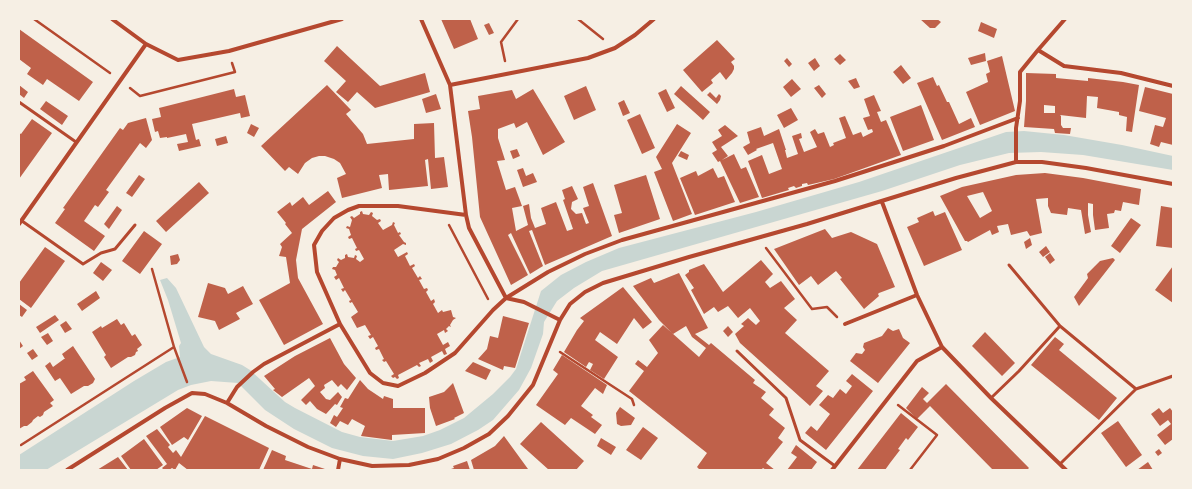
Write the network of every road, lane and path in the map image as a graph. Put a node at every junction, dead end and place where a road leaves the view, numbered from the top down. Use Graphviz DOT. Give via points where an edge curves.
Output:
graph roads {
  1 [pos="112,19"];
  2 [pos="342,19"];
  3 [pos="421,19"];
  4 [pos="518,19"];
  5 [pos="578,19"];
  6 [pos="654,19"];
  7 [pos="1065,19"];
  8 [pos="146,44"];
  9 [pos="615,48"];
  10 [pos="1038,50"];
  11 [pos="508,73"];
  12 [pos="450,85"];
  13 [pos="1173,86"];
  14 [pos="19,102"];
  15 [pos="1018,118"];
  16 [pos="76,142"];
  17 [pos="1016,162"];
  18 [pos="1173,184"];
  19 [pos="882,202"];
  20 [pos="466,215"];
  21 [pos="21,222"];
  22 [pos="442,223"];
  23 [pos="135,225"];
  24 [pos="758,238"];
  25 [pos="1009,265"];
  26 [pos="152,269"];
  27 [pos="917,295"];
  28 [pos="506,298"];
  29 [pos="493,310"];
  30 [pos="560,320"];
  31 [pos="340,324"];
  32 [pos="844,324"];
  33 [pos="1060,326"];
  34 [pos="550,345"];
  35 [pos="174,347"];
  36 [pos="942,347"];
  37 [pos="737,351"];
  38 [pos="1173,376"];
  39 [pos="189,386"];
  40 [pos="1136,389"];
  41 [pos="888,398"];
  42 [pos="990,398"];
  43 [pos="227,403"];
  44 [pos="634,405"];
  45 [pos="21,445"];
  46 [pos="340,459"];
  47 [pos="1060,464"];
  48 [pos="834,468"];
  49 [pos="67,470"];
  50 [pos="338,470"];
  51 [pos="910,470"];
  52 [pos="1066,470"];
  1 -- 8 [label="street"];
  2 -- 8 [label="street" via="229,51 178,60"];
  3 -- 12 [label="street"];
  4 -- 11 [label="path" via="501,42"];
  5 -- 9 [label="path"];
  6 -- 9 [label="street"];
  7 -- 10 [label="street"];
  8 -- 16 [label="street"];
  9 -- 11 [label="street" via="588,58"];
  10 -- 13 [label="street" via="1064,66 1121,73"];
  10 -- 15 [label="street" via="1020,72"];
  11 -- 12 [label="street"];
  12 -- 20 [label="street"];
  14 -- 16 [label="lane"];
  15 -- 17 [label="street"];
  15 -- 28 [label="street" via="944,146 835,182 622,240 584,254 548,272"];
  16 -- 21 [label="street"];
  17 -- 18 [label="street" via="1042,162 1086,168"];
  17 -- 19 [label="street"];
  19 -- 24 [label="street"];
  19 -- 27 [label="street"];
  20 -- 28 [label="street" via="469,228"];
  20 -- 31 [label="street" via="398,206 359,206 334,218 314,245 317,272"];
  21 -- 23 [label="lane" via="83,264 101,253 115,249"];
  22 -- 29 [label="path" via="450,225"];
  24 -- 30 [label="street" via="603,283 585,292 570,304"];
  24 -- 32 [label="path" via="812,309 827,307"];
  25 -- 33 [label="lane"];
  26 -- 35 [label="path"];
  27 -- 32 [label="street"];
  27 -- 36 [label="street"];
  28 -- 29 [label="street"];
  28 -- 30 [label="street" via="524,302"];
  29 -- 31 [label="street" via="455,353 425,373 398,386 383,382 370,373"];
  30 -- 34 [label="street"];
  31 -- 43 [label="street" via="264,364 237,387"];
  33 -- 40 [label="lane"];
  33 -- 42 [label="lane"];
  34 -- 44 [label="path" via="632,399"];
  34 -- 46 [label="street" via="533,385 508,416 489,434 464,448 438,459 409,465 372,466"];
  35 -- 39 [label="path"];
  35 -- 45 [label="path"];
  36 -- 41 [label="street" via="917,360"];
  36 -- 42 [label="street"];
  37 -- 48 [label="lane" via="786,398 800,440"];
  38 -- 40 [label="lane"];
  40 -- 47 [label="lane"];
  41 -- 48 [label="street"];
  41 -- 51 [label="path" via="937,435"];
  42 -- 47 [label="street"];
  43 -- 46 [label="street" via="308,447"];
  43 -- 49 [label="street" via="205,394 192,394 165,408"];
  46 -- 50 [label="street"];
  47 -- 52 [label="street"];
}
